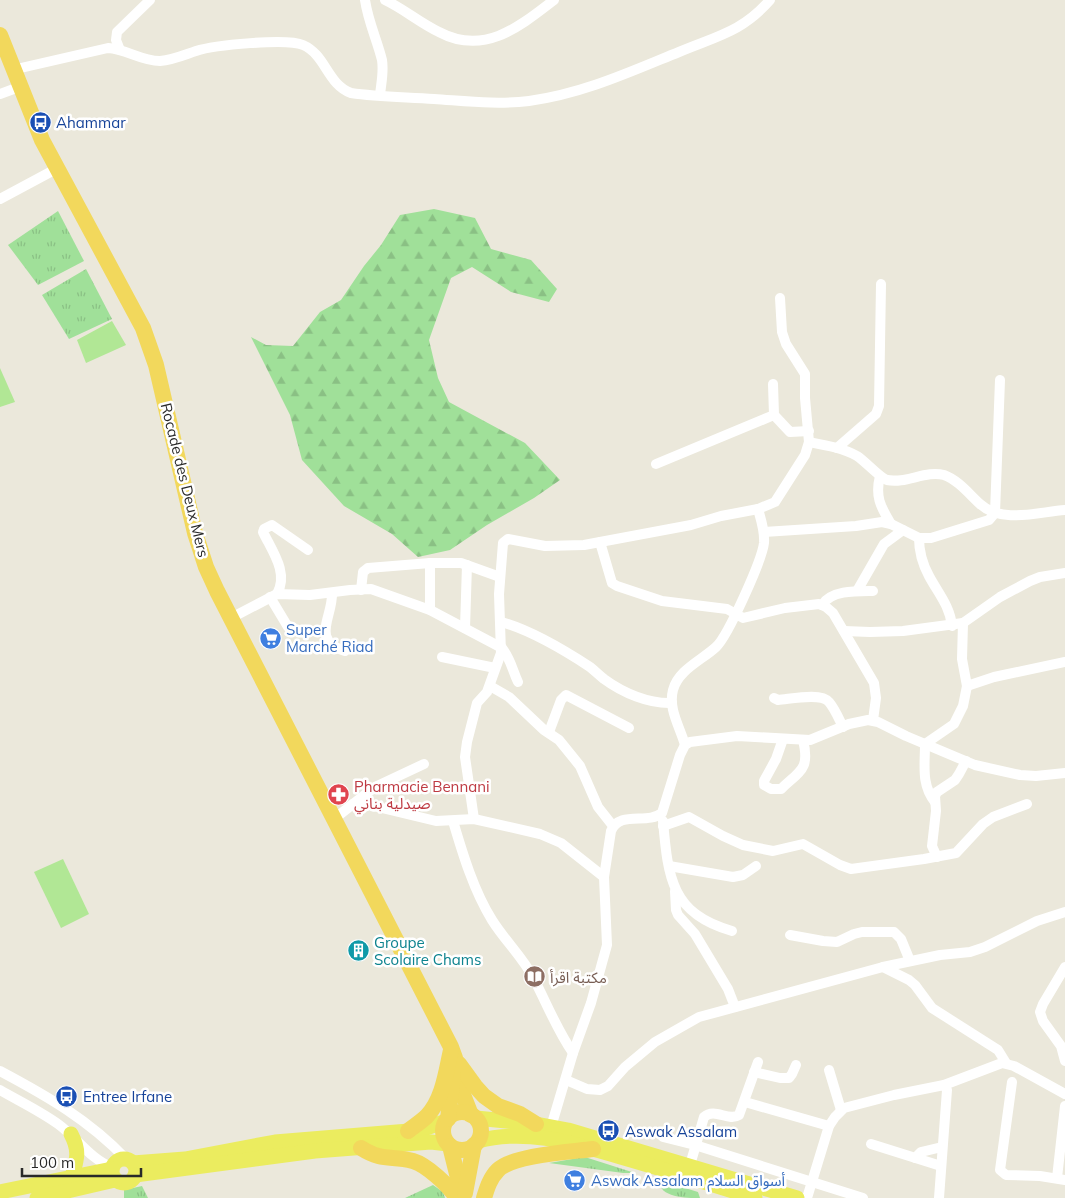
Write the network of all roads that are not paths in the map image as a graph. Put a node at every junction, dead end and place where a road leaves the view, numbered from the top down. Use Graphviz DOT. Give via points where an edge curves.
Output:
graph roads {
  1 [pos="150,0"];
  2 [pos="366,0"];
  3 [pos="385,0"];
  4 [pos="554,0"];
  5 [pos="770,0"];
  6 [pos="1,41"];
  7 [pos="120,50"];
  8 [pos="12,70"];
  9 [pos="19,87"];
  10 [pos="0,94"];
  11 [pos="380,95"];
  12 [pos="56,169"];
  13 [pos="0,199"];
  14 [pos="881,284"];
  15 [pos="780,298"];
  16 [pos="1000,380"];
  17 [pos="773,384"];
  18 [pos="774,415"];
  19 [pos="809,436"];
  20 [pos="838,448"];
  21 [pos="656,464"];
  22 [pos="880,476"];
  23 [pos="758,509"];
  24 [pos="1065,510"];
  25 [pos="996,514"];
  26 [pos="891,524"];
  27 [pos="903,530"];
  28 [pos="764,532"];
  29 [pos="919,538"];
  30 [pos="600,542"];
  31 [pos="308,550"];
  32 [pos="430,563"];
  33 [pos="467,565"];
  34 [pos="1065,573"];
  35 [pos="500,577"];
  36 [pos="361,590"];
  37 [pos="857,591"];
  38 [pos="873,591"];
  39 [pos="332,593"];
  40 [pos="274,596"];
  41 [pos="822,605"];
  42 [pos="430,610"];
  43 [pos="736,613"];
  44 [pos="232,618"];
  45 [pos="501,622"];
  46 [pos="963,624"];
  47 [pos="952,626"];
  48 [pos="288,627"];
  49 [pos="465,628"];
  50 [pos="844,631"];
  51 [pos="502,648"];
  52 [pos="345,651"];
  53 [pos="442,657"];
  54 [pos="1065,662"];
  55 [pos="495,668"];
  56 [pos="518,682"];
  57 [pos="490,686"];
  58 [pos="967,686"];
  59 [pos="774,698"];
  60 [pos="672,703"];
  61 [pos="873,720"];
  62 [pos="843,727"];
  63 [pos="629,728"];
  64 [pos="549,732"];
  65 [pos="783,739"];
  66 [pos="802,740"];
  67 [pos="925,744"];
  68 [pos="685,745"];
  69 [pos="966,761"];
  70 [pos="424,764"];
  71 [pos="1065,773"];
  72 [pos="935,802"];
  73 [pos="352,804"];
  74 [pos="1027,804"];
  75 [pos="662,812"];
  76 [pos="334,819"];
  77 [pos="474,820"];
  78 [pos="453,822"];
  79 [pos="613,826"];
  80 [pos="663,826"];
  81 [pos="938,857"];
  82 [pos="669,866"];
  83 [pos="756,866"];
  84 [pos="604,877"];
  85 [pos="674,889"];
  86 [pos="1065,912"];
  87 [pos="732,931"];
  88 [pos="790,935"];
  89 [pos="910,961"];
  90 [pos="1065,966"];
  91 [pos="883,967"];
  92 [pos="735,1007"];
  93 [pos="453,1053"];
  94 [pos="573,1053"];
  95 [pos="1065,1061"];
  96 [pos="1006,1063"];
  97 [pos="796,1065"];
  98 [pos="829,1070"];
  99 [pos="0,1071"];
  100 [pos="566,1080"];
  101 [pos="1012,1082"];
  102 [pos="944,1085"];
  103 [pos="0,1090"];
  104 [pos="1065,1094"];
  105 [pos="745,1102"];
  106 [pos="1065,1106"];
  107 [pos="841,1110"];
  108 [pos="474,1117"];
  109 [pos="447,1120"];
  110 [pos="543,1126"];
  111 [pos="830,1126"];
  112 [pos="408,1131"];
  113 [pos="71,1134"];
  114 [pos="663,1137"];
  115 [pos="476,1143"];
  116 [pos="871,1144"];
  117 [pos="449,1145"];
  118 [pos="695,1145"];
  119 [pos="942,1147"];
  120 [pos="361,1148"];
  121 [pos="593,1149"];
  122 [pos="915,1158"];
  123 [pos="690,1165"];
  124 [pos="132,1166"];
  125 [pos="941,1166"];
  126 [pos="113,1172"];
  127 [pos="72,1177"];
  128 [pos="1061,1179"];
  129 [pos="812,1182"];
  130 [pos="0,1192"];
  131 [pos="41,1197"];
  132 [pos="457,1198"];
  133 [pos="464,1198"];
  134 [pos="484,1198"];
  135 [pos="755,1198"];
  136 [pos="797,1198"];
  137 [pos="807,1198"];
  138 [pos="863,1198"];
  139 [pos="939,1198"];
  1 -- 7 [label="street" via="117,32"];
  2 -- 11 [label="street" via="369,23 382,61"];
  3 -- 4 [label="street" via="438,32 467,40 495,38 508,33"];
  5 -- 11 [label="street" via="755,17 732,31 576,91 507,102"];
  6 -- 8 [label="highway, Rocade des Deux Mers"];
  7 -- 8 [label="street" via="100,50"];
  7 -- 11 [label="street" via="160,61 218,47 296,43 313,52 340,88 351,93"];
  8 -- 9 [label="highway, Rocade des Deux Mers"];
  9 -- 10 [label="street"];
  9 -- 12 [label="highway, Rocade des Deux Mers"];
  12 -- 13 [label="street"];
  12 -- 44 [label="highway, Rocade des Deux Mers" via="143,328 156,365 195,533 206,567"];
  14 -- 20 [label="street" via="879,406 876,414"];
  15 -- 19 [label="street" via="786,344 806,374"];
  16 -- 25 [label="street"];
  17 -- 18 [label="street"];
  18 -- 19 [label="street" via="790,432"];
  18 -- 21 [label="street"];
  19 -- 20 [label="street"];
  19 -- 23 [label="street" via="805,455 779,498"];
  20 -- 22 [label="street" via="856,456"];
  22 -- 25 [label="street" via="891,480 945,476"];
  22 -- 26 [label="street" via="878,496"];
  23 -- 28 [label="street"];
  23 -- 30 [label="street"];
  24 -- 25 [label="street"];
  25 -- 29 [label="street" via="989,520 948,534"];
  26 -- 27 [label="street"];
  26 -- 28 [label="street" via="882,522"];
  27 -- 29 [label="street"];
  27 -- 37 [label="street" via="884,544"];
  28 -- 43 [label="street" via="763,552"];
  29 -- 47 [label="street" via="919,549 928,574 947,605"];
  30 -- 35 [label="street" via="554,547 506,539 502,546"];
  30 -- 43 [label="street" via="611,581 617,586 662,602 727,609"];
  31 -- 40 [label="street" via="272,525 264,529 283,577 282,586"];
  32 -- 33 [label="street"];
  32 -- 36 [label="street" via="368,568 363,572"];
  32 -- 42 [label="street"];
  33 -- 35 [label="street"];
  33 -- 49 [label="street"];
  34 -- 46 [label="street" via="1030,582"];
  35 -- 45 [label="street"];
  36 -- 39 [label="street"];
  36 -- 42 [label="street" via="371,589"];
  37 -- 38 [label="street"];
  37 -- 41 [label="street" via="834,596"];
  39 -- 40 [label="street"];
  39 -- 52 [label="street" via="324,631 335,648"];
  40 -- 44 [label="street"];
  40 -- 48 [label="street"];
  41 -- 43 [label="street" via="803,605 743,618"];
  41 -- 50 [label="street" via="833,613"];
  42 -- 49 [label="street"];
  43 -- 60 [label="street" via="718,646 678,679 673,688"];
  44 -- 76 [label="highway, Rocade des Deux Mers"];
  45 -- 51 [label="street"];
  45 -- 60 [label="street" via="563,650 639,698"];
  46 -- 47 [label="street"];
  46 -- 58 [label="street" via="962,659"];
  47 -- 50 [label="street" via="884,632"];
  49 -- 51 [label="street"];
  50 -- 61 [label="street" via="874,682"];
  51 -- 55 [label="street"];
  51 -- 56 [label="street" via="509,657"];
  53 -- 55 [label="street"];
  54 -- 58 [label="street"];
  55 -- 57 [label="street"];
  57 -- 64 [label="street" via="510,697"];
  57 -- 77 [label="street" via="477,703 466,749"];
  58 -- 67 [label="street" via="963,706 954,724"];
  59 -- 62 [label="street" via="819,696 830,703"];
  60 -- 68 [label="street"];
  61 -- 62 [label="street"];
  61 -- 67 [label="street"];
  62 -- 66 [label="street" via="816,739"];
  63 -- 64 [label="street" via="566,695"];
  64 -- 79 [label="street" via="580,766 598,807"];
  65 -- 66 [label="street"];
  65 -- 66 [label="street" via="764,786 781,788 803,768 807,758"];
  65 -- 68 [label="street" via="737,736 693,741"];
  67 -- 69 [label="street"];
  67 -- 72 [label="street" via="925,780 928,793"];
  68 -- 75 [label="street"];
  69 -- 71 [label="street" via="1020,775"];
  69 -- 72 [label="street" via="955,780 937,792"];
  70 -- 73 [label="street" via="375,787"];
  72 -- 81 [label="street" via="932,846"];
  73 -- 76 [label="street"];
  73 -- 78 [label="street" via="368,803 429,820"];
  74 -- 81 [label="street" via="993,817 956,853"];
  75 -- 79 [label="street" via="653,817 629,818"];
  75 -- 80 [label="street"];
  76 -- 93 [label="highway, Rocade des Deux Mers"];
  77 -- 78 [label="street"];
  77 -- 84 [label="street" via="552,838"];
  78 -- 94 [label="street" via="485,908 522,958"];
  79 -- 84 [label="street"];
  80 -- 81 [label="street" via="689,818 743,845 772,851 803,844 851,869"];
  80 -- 82 [label="street"];
  82 -- 83 [label="street" via="733,877 743,875"];
  82 -- 85 [label="street"];
  84 -- 94 [label="street" via="607,945"];
  85 -- 87 [label="street" via="698,917"];
  85 -- 92 [label="street" via="678,915 695,934 728,989"];
  86 -- 89 [label="street" via="1037,921 970,952"];
  88 -- 89 [label="street" via="837,942 862,932 894,932 901,939"];
  89 -- 91 [label="street"];
  90 -- 95 [label="street" via="1040,1012 1061,1046"];
  91 -- 92 [label="street"];
  91 -- 96 [label="street" via="916,985 932,1008 992,1046"];
  92 -- 100 [label="street" via="699,1018 669,1033 641,1053 604,1088 587,1089"];
  93 -- 108 [label="highway, Rocade des Deux Mers" via="460,1087"];
  93 -- 109 [label="highway, Rocade des Deux Mers" via="454,1072"];
  93 -- 110 [label="highway" via="484,1096 498,1106"];
  93 -- 112 [label="highway" via="436,1103 427,1116"];
  94 -- 100 [label="street"];
  96 -- 102 [label="street"];
  96 -- 104 [label="street"];
  97 -- 105 [label="street" via="789,1078 780,1078 756,1067"];
  98 -- 107 [label="street"];
  99 -- 124 [label="street" via="65,1108 103,1137"];
  100 -- 110 [label="street"];
  101 -- 128 [label="street" via="1000,1170 1006,1175"];
  102 -- 107 [label="street"];
  102 -- 119 [label="street"];
  103 -- 113 [label="street"];
  105 -- 111 [label="street"];
  105 -- 118 [label="street" via="736,1117 706,1115"];
  106 -- 128 [label="street"];
  107 -- 111 [label="street"];
  108 -- 109 [label="highway" via="459,1112"];
  108 -- 110 [label="main road"];
  108 -- 115 [label="highway, Rocade des Deux Mers" via="481,1129"];
  109 -- 112 [label="main road" via="431,1128"];
  109 -- 117 [label="highway, Rocade des Deux Mers" via="443,1130"];
  110 -- 123 [label="main road" via="585,1134"];
  111 -- 129 [label="street"];
  112 -- 124 [label="main road" via="275,1142"];
  113 -- 126 [label="street"];
  113 -- 127 [label="main road" via="78,1154"];
  114 -- 118 [label="street"];
  115 -- 117 [label="highway" via="464,1150"];
  115 -- 121 [label="main road" via="495,1136 539,1137"];
  115 -- 133 [label="highway, Rocade des Deux Mers"];
  116 -- 122 [label="street"];
  117 -- 120 [label="main road" via="431,1142"];
  117 -- 133 [label="highway, Rocade des Deux Mers"];
  118 -- 123 [label="street"];
  118 -- 129 [label="street"];
  119 -- 122 [label="street" via="921,1152"];
  119 -- 125 [label="street"];
  120 -- 124 [label="main road"];
  120 -- 132 [label="highway" via="376,1156 413,1161 423,1166"];
  121 -- 134 [label="highway" via="507,1164 493,1176"];
  121 -- 135 [label="main road"];
  122 -- 125 [label="street"];
  123 -- 136 [label="main road"];
  124 -- 126 [label="main road" via="117,1161"];
  124 -- 126 [label="main road" via="132,1180 127,1183 121,1183"];
  125 -- 139 [label="street"];
  126 -- 127 [label="main road"];
  126 -- 131 [label="main road"];
  127 -- 130 [label="main road"];
  129 -- 137 [label="street"];
  129 -- 138 [label="street"];
}
